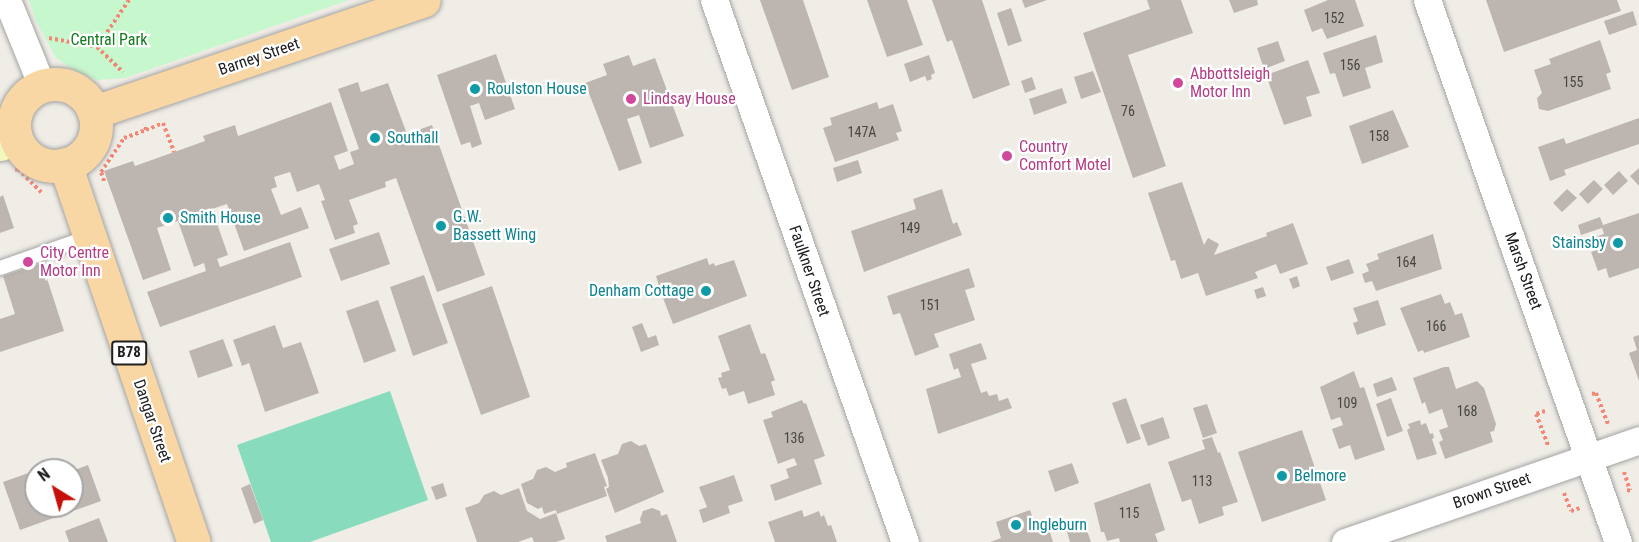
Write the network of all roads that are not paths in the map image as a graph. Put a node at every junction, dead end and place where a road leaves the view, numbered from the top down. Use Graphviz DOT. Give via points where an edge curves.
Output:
graph roads {
  1 [pos="7,0"];
  2 [pos="424,0"];
  3 [pos="714,0"];
  4 [pos="1427,0"];
  5 [pos="42,86"];
  6 [pos="94,112"];
  7 [pos="8,151"];
  8 [pos="65,164"];
  9 [pos="91,236"];
  10 [pos="0,268"];
  11 [pos="1639,440"];
  12 [pos="1589,457"];
  13 [pos="194,542"];
  14 [pos="905,542"];
  15 [pos="1345,542"];
  16 [pos="1618,542"];
  1 -- 5 [label="street"];
  2 -- 6 [label="main road, Barney Street"];
  3 -- 14 [label="street, Faulkner Street"];
  4 -- 12 [label="street, Marsh Street"];
  5 -- 6 [label="main road" via="63,84 73,88"];
  5 -- 7 [label="main road" via="18,107"];
  6 -- 8 [label="main road" via="96,123 91,144"];
  7 -- 8 [label="main road" via="21,148 41,163"];
  8 -- 9 [label="main road, Dangar Street / B78"];
  9 -- 10 [label="lane"];
  9 -- 13 [label="main road, Dangar Street / B78"];
  11 -- 12 [label="street, Brown Street"];
  12 -- 15 [label="street, Brown Street"];
  12 -- 16 [label="street, Marsh Street"];
}
